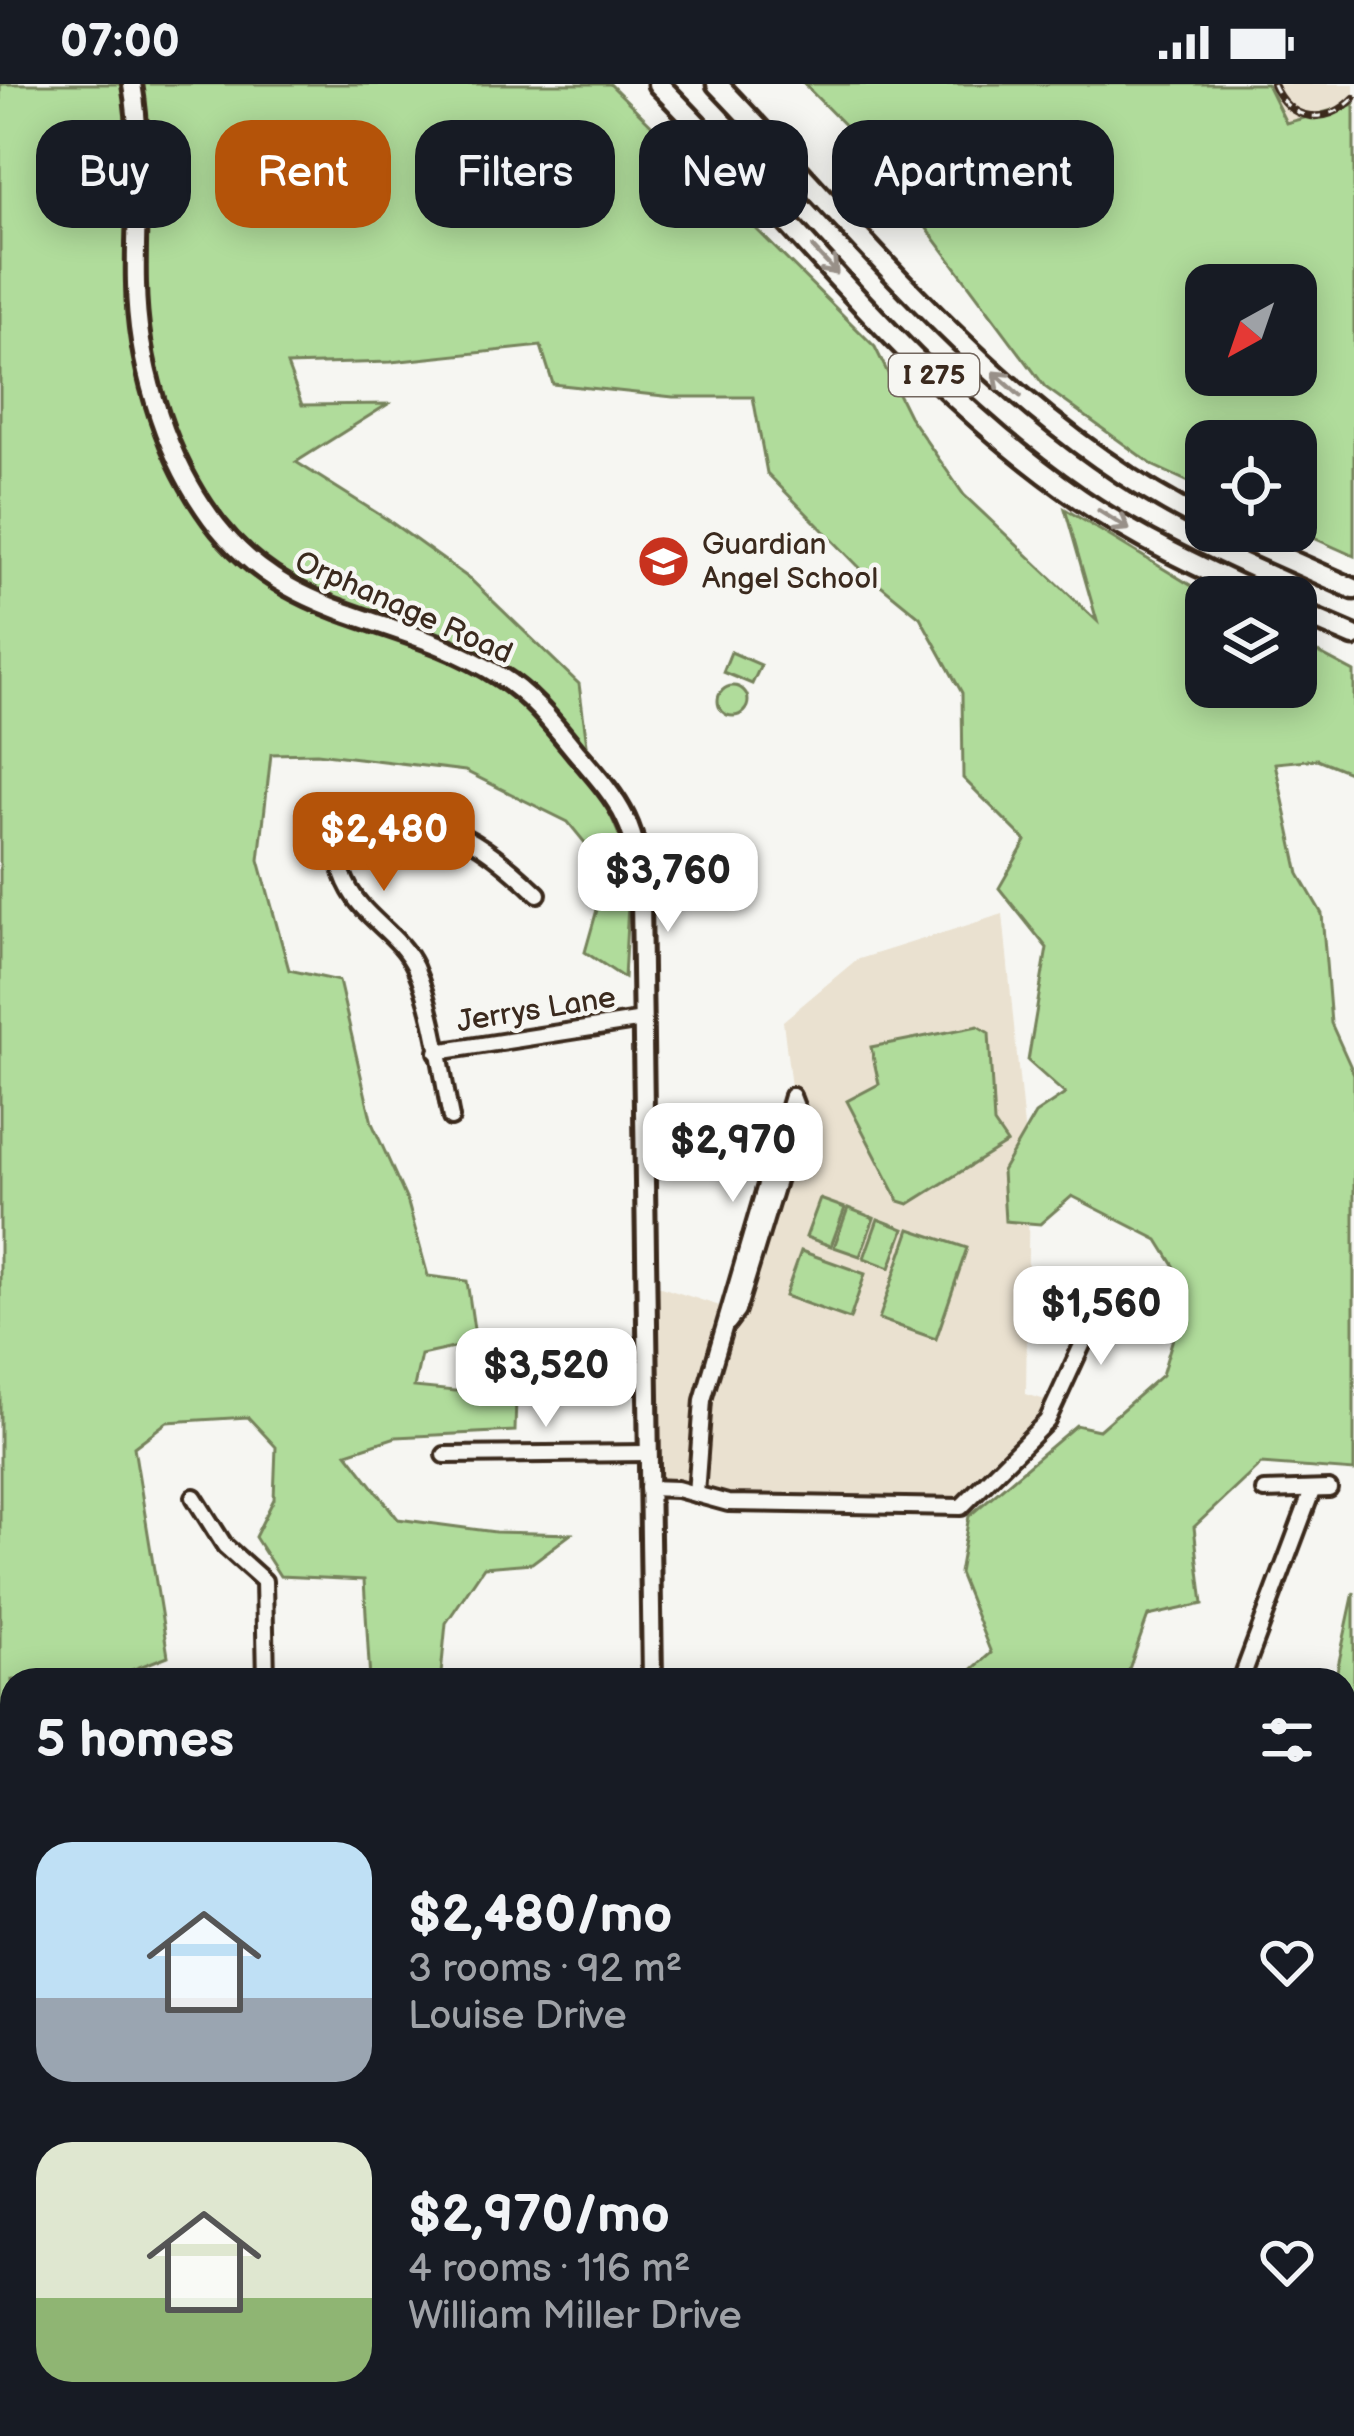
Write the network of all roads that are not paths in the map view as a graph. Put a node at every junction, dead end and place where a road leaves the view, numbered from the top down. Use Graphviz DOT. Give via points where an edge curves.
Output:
graph roads {
  1 [pos="132,84"];
  2 [pos="658,84"];
  3 [pos="717,84"];
  4 [pos="1185,511"];
  5 [pos="1271,552"];
  6 [pos="1224,576"];
  7 [pos="1354,589"];
  8 [pos="1317,620"];
  9 [pos="1354,636"];
  10 [pos="538,894"];
  11 [pos="643,1020"];
  12 [pos="437,1052"];
  13 [pos="452,1118"];
  14 [pos="1095,1317"];
  15 [pos="725,1328"];
  16 [pos="647,1453"];
  17 [pos="445,1455"];
  18 [pos="648,1488"];
  19 [pos="1264,1490"];
  20 [pos="1330,1490"];
  21 [pos="1312,1491"];
  22 [pos="696,1494"];
  23 [pos="194,1497"];
  24 [pos="266,1668"];
  25 [pos="652,1668"];
  26 [pos="1246,1668"];
  1 -- 11 [label="main road, Orphanage Road" via="138,320 152,386 191,487 235,547 271,577 501,676 590,767 635,839"];
  2 -- 6 [label="highway, I 275, one-way" via="1007,443 1117,522"];
  4 -- 3 [label="highway, I 275, one-way" via="1084,448 980,360"];
  5 -- 7 [label="highway"];
  8 -- 9 [label="highway"];
  10 -- 12 [label="street" via="482,844 441,825 372,808 343,828 338,844 349,888 412,961"];
  11 -- 12 [label="street, Jerrys Lane"];
  11 -- 16 [label="main road, Orphanage Road"];
  12 -- 13 [label="street"];
  14 -- 22 [label="street" via="1047,1421 961,1507 728,1503"];
  15 -- 15 [label="street" via="795,1123 792,1096 727,1309"];
  15 -- 22 [label="street" via="703,1400"];
  16 -- 17 [label="street"];
  16 -- 18 [label="main road, Orphanage Road"];
  18 -- 22 [label="street"];
  18 -- 25 [label="main road, Orphanage Road"];
  19 -- 21 [label="street"];
  20 -- 21 [label="street"];
  21 -- 26 [label="street"];
  23 -- 24 [label="street" via="225,1546 263,1581"];
}
